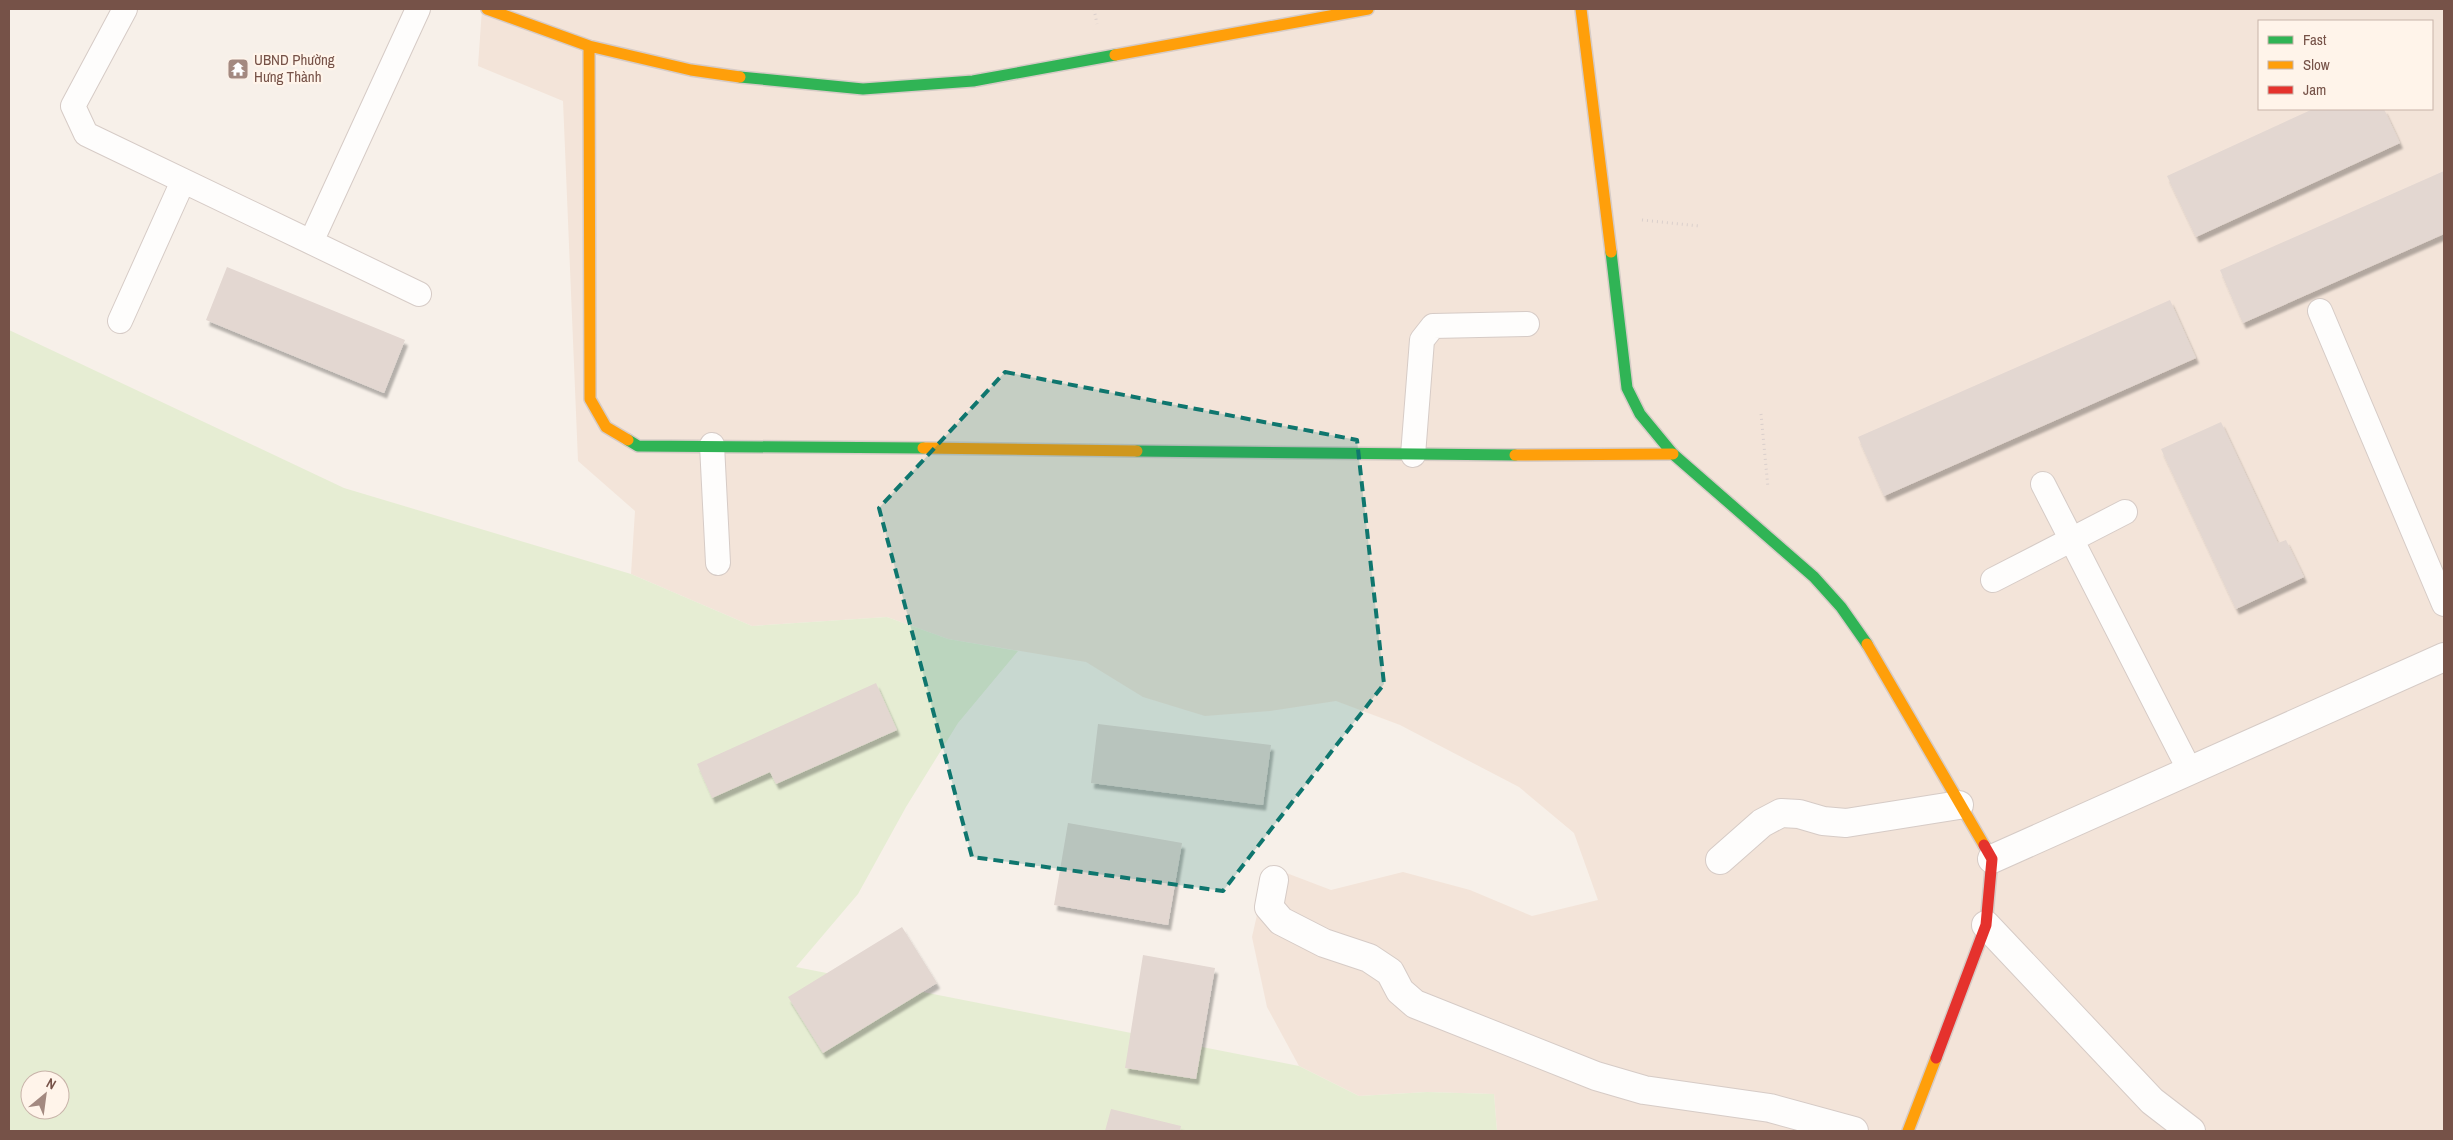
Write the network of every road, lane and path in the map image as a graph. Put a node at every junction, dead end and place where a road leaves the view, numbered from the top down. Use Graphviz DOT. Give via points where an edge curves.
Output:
graph roads {
  1 [pos="125,9"];
  2 [pos="418,9"];
  3 [pos="487,9"];
  4 [pos="1368,9"];
  5 [pos="1580,9"];
  6 [pos="588,46"];
  7 [pos="183,181"];
  8 [pos="1606,216"];
  9 [pos="1699,226"];
  10 [pos="311,242"];
  11 [pos="419,294"];
  12 [pos="2320,311"];
  13 [pos="120,321"];
  14 [pos="1527,324"];
  15 [pos="1761,414"];
  16 [pos="712,445"];
  17 [pos="1673,454"];
  18 [pos="1413,455"];
  19 [pos="2042,484"];
  20 [pos="2124,512"];
  21 [pos="1767,536"];
  22 [pos="2070,539"];
  23 [pos="718,563"];
  24 [pos="1993,580"];
  25 [pos="2444,604"];
  26 [pos="2444,657"];
  27 [pos="2190,770"];
  28 [pos="1958,805"];
  29 [pos="1992,859"];
  30 [pos="1720,860"];
  31 [pos="1274,880"];
  32 [pos="1986,926"];
  33 [pos="1854,1131"];
  34 [pos="1908,1131"];
  35 [pos="2190,1131"];
  1 -- 7 [label="lane" via="73,106 86,134"];
  2 -- 10 [label="lane"];
  3 -- 6 [label="street"];
  4 -- 6 [label="street" via="973,81 863,89 691,70"];
  5 -- 8 [label="street"];
  6 -- 16 [label="street" via="590,399 606,427 638,446"];
  7 -- 10 [label="lane"];
  7 -- 13 [label="lane"];
  8 -- 9 [label="path"];
  8 -- 17 [label="street" via="1627,388 1640,414"];
  10 -- 11 [label="lane"];
  12 -- 25 [label="lane"];
  14 -- 18 [label="lane" via="1434,326 1422,340"];
  15 -- 21 [label="path" via="1769,502"];
  16 -- 18 [label="street"];
  16 -- 23 [label="lane"];
  17 -- 18 [label="street"];
  17 -- 21 [label="street"];
  19 -- 22 [label="lane"];
  20 -- 22 [label="lane"];
  21 -- 28 [label="street" via="1814,577 1842,607 1878,658"];
  22 -- 24 [label="lane"];
  22 -- 27 [label="lane"];
  26 -- 27 [label="street"];
  27 -- 29 [label="street"];
  28 -- 29 [label="street"];
  28 -- 30 [label="street" via="1846,823 1781,813 1762,822"];
  29 -- 32 [label="street"];
  31 -- 33 [label="street" via="1269,907 1281,921 1324,943 1369,958 1390,972 1400,991 1415,1004 1596,1076 1644,1090 1770,1108"];
  32 -- 34 [label="street"];
  32 -- 35 [label="street" via="2152,1101"];
}
